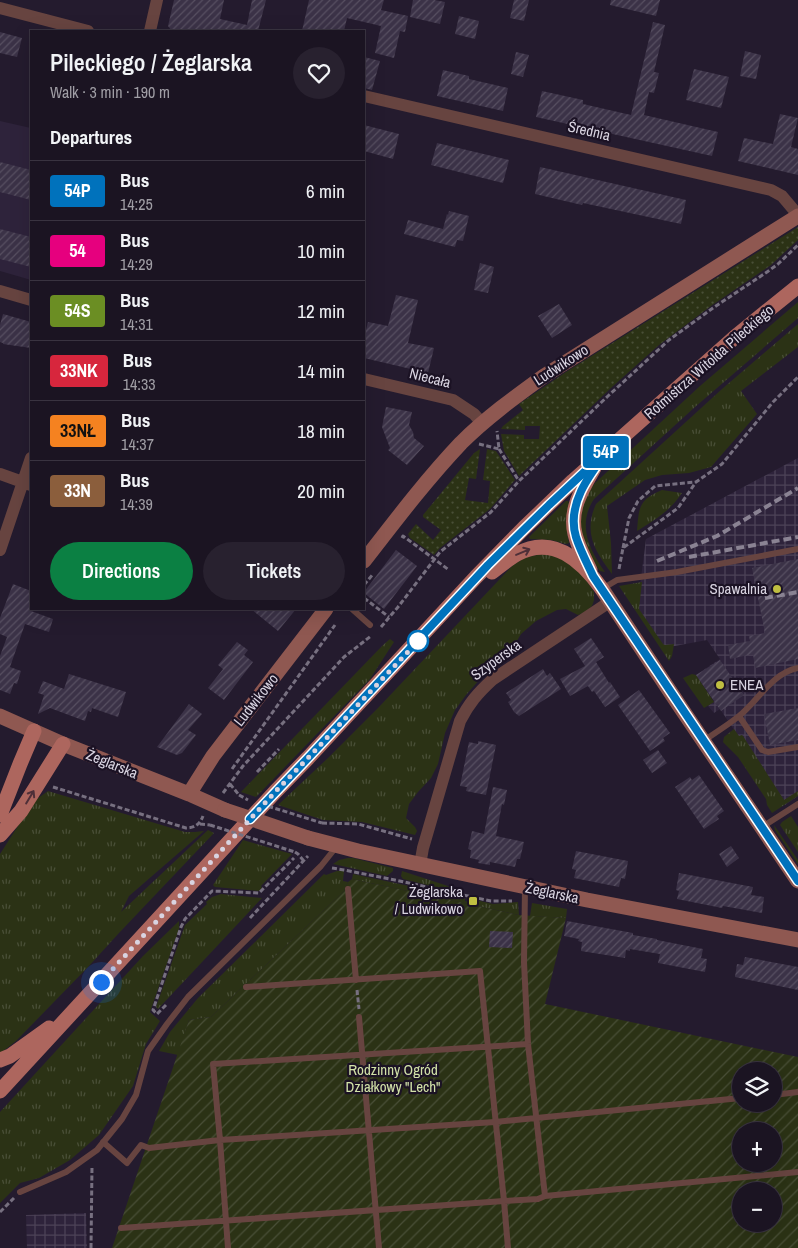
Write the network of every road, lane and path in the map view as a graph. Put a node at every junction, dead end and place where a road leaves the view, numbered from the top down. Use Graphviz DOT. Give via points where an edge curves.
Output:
graph roads {
  1 [pos="157,0"];
  2 [pos="0,8"];
  3 [pos="84,30"];
  4 [pos="150,30"];
  5 [pos="365,96"];
  6 [pos="798,215"];
  7 [pos="798,245"];
  8 [pos="798,286"];
  9 [pos="0,291"];
  10 [pos="30,300"];
  11 [pos="798,377"];
  12 [pos="365,379"];
  13 [pos="490,425"];
  14 [pos="479,444"];
  15 [pos="609,449"];
  16 [pos="499,450"];
  17 [pos="30,464"];
  18 [pos="0,474"];
  19 [pos="519,481"];
  20 [pos="696,482"];
  21 [pos="27,484"];
  22 [pos="398,543"];
  23 [pos="623,548"];
  24 [pos="0,550"];
  25 [pos="798,550"];
  26 [pos="435,559"];
  27 [pos="369,566"];
  28 [pos="449,570"];
  29 [pos="593,576"];
  30 [pos="617,580"];
  31 [pos="365,581"];
  32 [pos="606,595"];
  33 [pos="365,599"];
  34 [pos="455,601"];
  35 [pos="325,610"];
  36 [pos="353,610"];
  37 [pos="389,617"];
  38 [pos="335,625"];
  39 [pos="370,625"];
  40 [pos="798,668"];
  41 [pos="0,716"];
  42 [pos="739,716"];
  43 [pos="34,732"];
  44 [pos="703,741"];
  45 [pos="62,744"];
  46 [pos="798,747"];
  47 [pos="279,749"];
  48 [pos="232,769"];
  49 [pos="257,772"];
  50 [pos="230,784"];
  51 [pos="48,785"];
  52 [pos="226,789"];
  53 [pos="188,794"];
  54 [pos="248,800"];
  55 [pos="258,803"];
  56 [pos="798,804"];
  57 [pos="0,815"];
  58 [pos="204,815"];
  59 [pos="199,824"];
  60 [pos="762,827"];
  61 [pos="0,835"];
  62 [pos="337,846"];
  63 [pos="423,848"];
  64 [pos="308,856"];
  65 [pos="294,858"];
  66 [pos="304,861"];
  67 [pos="420,865"];
  68 [pos="313,874"];
  69 [pos="798,881"];
  70 [pos="525,887"];
  71 [pos="348,890"];
  72 [pos="245,924"];
  73 [pos="798,940"];
  74 [pos="356,980"];
  75 [pos="246,987"];
  76 [pos="168,1003"];
  77 [pos="79,1006"];
  78 [pos="360,1017"];
  79 [pos="528,1044"];
  80 [pos="488,1046"];
  81 [pos="363,1054"];
  82 [pos="0,1060"];
  83 [pos="0,1091"];
  84 [pos="798,1092"];
  85 [pos="782,1094"];
  86 [pos="732,1099"];
  87 [pos="536,1118"];
  88 [pos="495,1122"];
  89 [pos="369,1131"];
  90 [pos="220,1140"];
  91 [pos="102,1142"];
  92 [pos="92,1153"];
  93 [pos="798,1172"];
  94 [pos="20,1192"];
  95 [pos="544,1196"];
  96 [pos="504,1201"];
  97 [pos="376,1210"];
  98 [pos="0,1212"];
  99 [pos="226,1221"];
  100 [pos="121,1228"];
  101 [pos="91,1248"];
  102 [pos="228,1248"];
  103 [pos="379,1248"];
  104 [pos="508,1248"];
  1 -- 4 [label="street"];
  2 -- 3 [label="street"];
  5 -- 6 [label="street, Średnia" via="772,190"];
  6 -- 13 [label="street, Ludwikowo" via="544,376"];
  7 -- 19 [label="path" via="778,264 669,340"];
  8 -- 15 [label="main road, Rotmistrza Witolda Pileckiego" via="735,336"];
  9 -- 10 [label="street"];
  11 -- 20 [label="path" via="722,464"];
  12 -- 13 [label="street, Niecała" via="453,400"];
  13 -- 16 [label="path"];
  13 -- 27 [label="street, Ludwikowo" via="453,452 412,500"];
  14 -- 16 [label="path"];
  15 -- 29 [label="main road" via="585,483 574,514 575,535"];
  15 -- 34 [label="main road, Rotmistrza Witolda Pileckiego" via="524,528"];
  16 -- 19 [label="path"];
  17 -- 21 [label="street"];
  18 -- 21 [label="street"];
  19 -- 26 [label="path" via="492,512"];
  20 -- 23 [label="path" via="678,508"];
  20 -- 23 [label="path" via="655,486 638,501 629,518"];
  21 -- 24 [label="street"];
  22 -- 26 [label="path" via="403,536"];
  23 -- 30 [label="path"];
  25 -- 30 [label="lane"];
  26 -- 28 [label="path"];
  26 -- 37 [label="path"];
  27 -- 31 [label="path"];
  29 -- 32 [label="main road"];
  34 -- 29 [label="main road, one-way" via="508,560 534,548 562,551"];
  30 -- 32 [label="lane"];
  32 -- 44 [label="street"];
  32 -- 63 [label="street, Szyperska" via="492,680 466,709"];
  33 -- 37 [label="path"];
  34 -- 77 [label="main road, Rotmistrza Witolda Pileckiego"];
  35 -- 53 [label="street, Ludwikowo" via="213,756"];
  36 -- 39 [label="lane"];
  37 -- 50 [label="path" via="370,638 344,657"];
  38 -- 48 [label="path"];
  40 -- 42 [label="lane" via="779,676"];
  41 -- 43 [label="street, Żeglarska"];
  42 -- 44 [label="lane"];
  42 -- 46 [label="lane" via="762,750"];
  43 -- 45 [label="street, Żeglarska"];
  43 -- 57 [label="main road"];
  44 -- 60 [label="street"];
  45 -- 53 [label="street, Żeglarska"];
  61 -- 45 [label="main road, one-way" via="21,811"];
  47 -- 49 [label="path"];
  50 -- 52 [label="path"];
  50 -- 54 [label="path, bridge"];
  51 -- 59 [label="path" via="182,827"];
  53 -- 62 [label="street, Żeglarska, bridge" via="224,810"];
  55 -- 63 [label="path, bridge" via="322,823 366,826 415,840"];
  56 -- 60 [label="lane"];
  58 -- 59 [label="path"];
  59 -- 66 [label="path, bridge" via="295,852"];
  60 -- 69 [label="street"];
  62 -- 67 [label="street, Żeglarska"];
  62 -- 68 [label="lane"];
  63 -- 67 [label="street, Szyperska"];
  64 -- 66 [label="path"];
  65 -- 76 [label="path" via="259,893 212,891 185,919 153,1010 157,1014"];
  66 -- 68 [label="path" via="305,867"];
  66 -- 72 [label="path"];
  67 -- 70 [label="street, Żeglarska"];
  68 -- 91 [label="lane" via="188,997 148,1051 136,1095 122,1119"];
  70 -- 73 [label="street, Żeglarska"];
  70 -- 79 [label="lane"];
  71 -- 74 [label="lane"];
  74 -- 75 [label="lane"];
  74 -- 78 [label="path"];
  74 -- 80 [label="lane" via="480,971"];
  77 -- 82 [label="main road"];
  77 -- 83 [label="main road, Rotmistrza Witolda Pileckiego"];
  78 -- 81 [label="lane"];
  79 -- 80 [label="lane"];
  79 -- 87 [label="lane"];
  80 -- 81 [label="lane"];
  80 -- 88 [label="lane"];
  81 -- 89 [label="lane"];
  81 -- 90 [label="lane" via="213,1064"];
  84 -- 85 [label="lane"];
  86 -- 87 [label="lane"];
  87 -- 88 [label="lane"];
  87 -- 95 [label="lane"];
  88 -- 89 [label="lane"];
  88 -- 96 [label="lane"];
  89 -- 90 [label="lane"];
  89 -- 97 [label="lane"];
  90 -- 91 [label="lane" via="149,1148 141,1145 127,1163"];
  90 -- 99 [label="lane"];
  91 -- 92 [label="lane"];
  92 -- 94 [label="lane" via="66,1172"];
  92 -- 101 [label="path"];
  93 -- 95 [label="lane"];
  94 -- 98 [label="path"];
  95 -- 96 [label="lane"];
  96 -- 97 [label="lane"];
  96 -- 104 [label="lane"];
  97 -- 99 [label="lane"];
  97 -- 103 [label="lane"];
  99 -- 100 [label="lane"];
  99 -- 102 [label="lane"];
}
